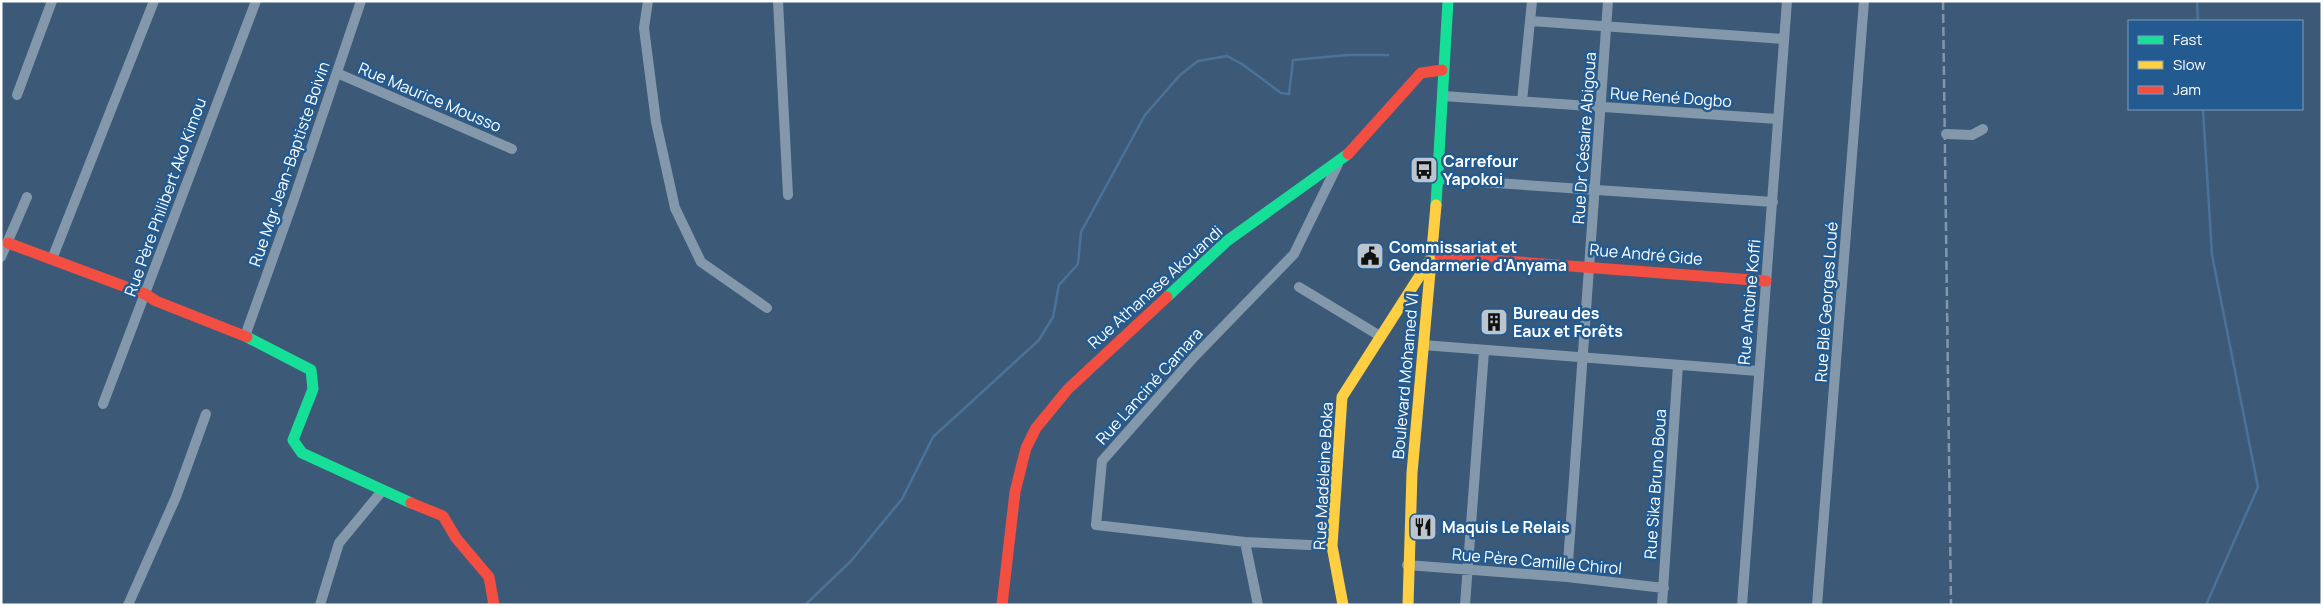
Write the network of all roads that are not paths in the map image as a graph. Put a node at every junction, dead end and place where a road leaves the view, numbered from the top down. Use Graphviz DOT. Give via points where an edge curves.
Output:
graph roads {
  1 [pos="52,1"];
  2 [pos="154,1"];
  3 [pos="256,1"];
  4 [pos="361,1"];
  5 [pos="648,1"];
  6 [pos="778,1"];
  7 [pos="1448,1"];
  8 [pos="1532,1"];
  9 [pos="1608,1"];
  10 [pos="1787,1"];
  11 [pos="1864,1"];
  12 [pos="1530,21"];
  13 [pos="1607,27"];
  14 [pos="1784,39"];
  15 [pos="1442,70"];
  16 [pos="337,73"];
  17 [pos="17,95"];
  18 [pos="1443,96"];
  19 [pos="1522,101"];
  20 [pos="1600,107"];
  21 [pos="1777,119"];
  22 [pos="1982,129"];
  23 [pos="1946,134"];
  24 [pos="512,148"];
  25 [pos="1339,162"];
  26 [pos="1437,179"];
  27 [pos="1595,191"];
  28 [pos="788,195"];
  29 [pos="27,197"];
  30 [pos="1772,202"];
  31 [pos="8,243"];
  32 [pos="1433,255"];
  33 [pos="1,257"];
  34 [pos="52,259"];
  35 [pos="1590,266"];
  36 [pos="1766,281"];
  37 [pos="1299,287"];
  38 [pos="145,294"];
  39 [pos="767,308"];
  40 [pos="245,336"];
  41 [pos="1380,336"];
  42 [pos="1423,345"];
  43 [pos="1484,351"];
  44 [pos="1583,358"];
  45 [pos="1678,365"];
  46 [pos="1758,371"];
  47 [pos="103,404"];
  48 [pos="206,414"];
  49 [pos="382,491"];
  50 [pos="1245,542"];
  51 [pos="1332,546"];
  52 [pos="1407,565"];
  53 [pos="1468,570"];
  54 [pos="1567,577"];
  55 [pos="1664,588"];
  56 [pos="128,605"];
  57 [pos="320,605"];
  58 [pos="494,605"];
  59 [pos="1002,605"];
  60 [pos="1258,605"];
  61 [pos="1343,605"];
  62 [pos="1408,605"];
  63 [pos="1465,605"];
  64 [pos="1662,605"];
  65 [pos="1742,605"];
  66 [pos="1817,605"];
  1 -- 17 [label="street"];
  2 -- 34 [label="street"];
  3 -- 38 [label="street, Rue Père Philibert Ako Kimou"];
  4 -- 16 [label="street, Rue Mgr Jean-Baptiste Boivin"];
  5 -- 39 [label="street" via="644,28 655,112 675,208 701,262"];
  6 -- 28 [label="street"];
  7 -- 15 [label="street, Boulevard Mohamed VI"];
  8 -- 12 [label="street"];
  9 -- 13 [label="street, Rue Dr Césaire Abigoua"];
  10 -- 14 [label="street, Rue Antoine Koffi"];
  11 -- 66 [label="street, Rue Blé Georges Loué"];
  12 -- 13 [label="street"];
  12 -- 19 [label="street"];
  13 -- 14 [label="street"];
  13 -- 20 [label="street, Rue Dr Césaire Abigoua"];
  14 -- 21 [label="street, Rue Antoine Koffi"];
  15 -- 18 [label="street, Boulevard Mohamed VI"];
  15 -- 25 [label="street, Rue Athanase Akouandi" via="1421,73 1354,150"];
  16 -- 24 [label="street, Rue Maurice Mousso"];
  16 -- 40 [label="street, Rue Mgr Jean-Baptiste Boivin"];
  18 -- 19 [label="street, Rue René Dogbo"];
  18 -- 26 [label="street, Boulevard Mohamed VI"];
  19 -- 20 [label="street, Rue René Dogbo"];
  20 -- 21 [label="street, Rue René Dogbo"];
  20 -- 27 [label="street, Rue Dr Césaire Abigoua"];
  21 -- 30 [label="street, Rue Antoine Koffi"];
  22 -- 23 [label="street" via="1972,135"];
  25 -- 50 [label="street, Rue Lanciné Camara" via="1294,254 1194,357 1102,461 1096,525"];
  25 -- 59 [label="street, Rue Athanase Akouandi" via="1228,241 1050,409 1036,428 1017,484"];
  26 -- 27 [label="street"];
  26 -- 32 [label="street, Boulevard Mohamed VI"];
  27 -- 30 [label="street"];
  27 -- 35 [label="street, Rue Dr Césaire Abigoua"];
  29 -- 31 [label="street"];
  30 -- 36 [label="street, Rue Antoine Koffi"];
  31 -- 33 [label="street"];
  31 -- 34 [label="street"];
  32 -- 35 [label="street, Rue André Gide"];
  32 -- 41 [label="street, Rue Madéleine Boka"];
  32 -- 42 [label="street, Boulevard Mohamed VI"];
  34 -- 38 [label="street"];
  35 -- 36 [label="street, Rue André Gide"];
  35 -- 44 [label="street, Rue Dr Césaire Abigoua"];
  36 -- 46 [label="street, Rue Antoine Koffi"];
  37 -- 41 [label="street"];
  38 -- 40 [label="street"];
  38 -- 47 [label="street, Rue Père Philibert Ako Kimou"];
  40 -- 49 [label="street" via="311,370 313,389 293,440 302,453"];
  41 -- 51 [label="street, Rue Madéleine Boka" via="1342,397"];
  42 -- 43 [label="street"];
  42 -- 52 [label="street, Boulevard Mohamed VI"];
  43 -- 44 [label="street"];
  43 -- 53 [label="street"];
  44 -- 45 [label="street"];
  44 -- 54 [label="street, Rue Dr Césaire Abigoua"];
  45 -- 46 [label="street"];
  45 -- 55 [label="street, Rue Sika Bruno Boua"];
  46 -- 65 [label="street, Rue Antoine Koffi"];
  48 -- 56 [label="street" via="176,497"];
  49 -- 57 [label="street" via="339,543"];
  49 -- 58 [label="street" via="443,516 456,538 489,578"];
  50 -- 51 [label="street, Rue Lanciné Camara"];
  50 -- 60 [label="street"];
  51 -- 61 [label="street, Rue Madéleine Boka"];
  52 -- 53 [label="street, Rue Père Camille Chirol"];
  52 -- 62 [label="street, Boulevard Mohamed VI"];
  53 -- 54 [label="street, Rue Père Camille Chirol"];
  53 -- 63 [label="street"];
  54 -- 55 [label="street, Rue Père Camille Chirol"];
  55 -- 64 [label="street, Rue Sika Bruno Boua"];
}
